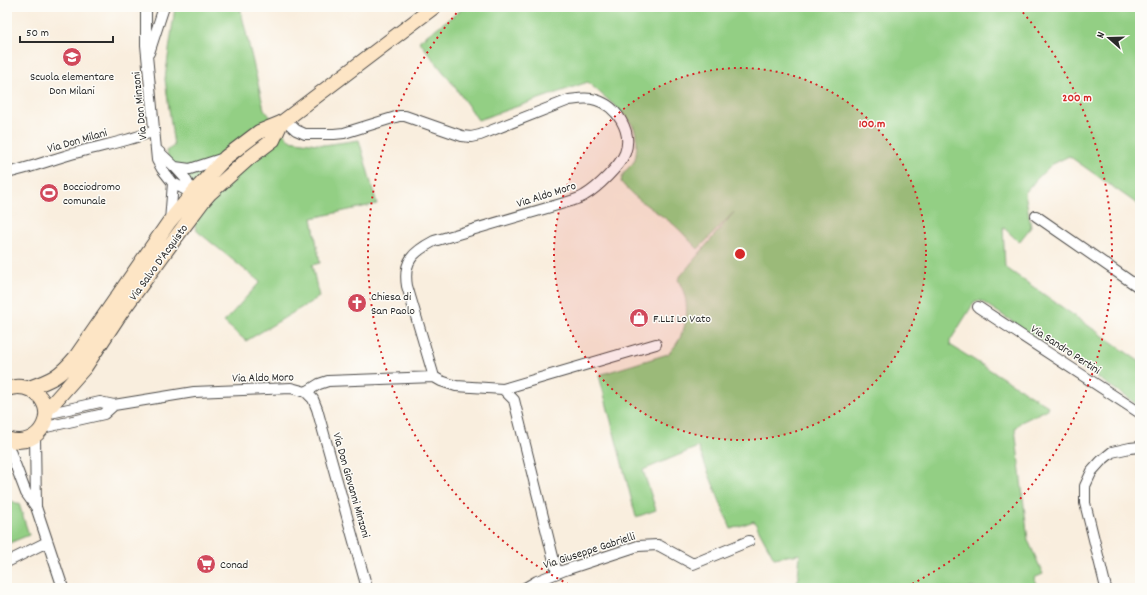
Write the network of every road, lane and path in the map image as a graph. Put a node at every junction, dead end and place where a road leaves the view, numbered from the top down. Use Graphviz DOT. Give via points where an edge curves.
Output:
graph roads {
  1 [pos="146,7"];
  2 [pos="164,7"];
  3 [pos="434,7"];
  4 [pos="148,59"];
  5 [pos="283,121"];
  6 [pos="154,132"];
  7 [pos="157,150"];
  8 [pos="226,158"];
  9 [pos="175,167"];
  10 [pos="7,173"];
  11 [pos="173,183"];
  12 [pos="198,197"];
  13 [pos="1036,216"];
  14 [pos="170,222"];
  15 [pos="1140,288"];
  16 [pos="978,307"];
  17 [pos="656,344"];
  18 [pos="434,376"];
  19 [pos="9,387"];
  20 [pos="28,388"];
  21 [pos="503,389"];
  22 [pos="306,392"];
  23 [pos="114,405"];
  24 [pos="46,412"];
  25 [pos="1140,413"];
  26 [pos="39,432"];
  27 [pos="7,439"];
  28 [pos="7,443"];
  29 [pos="1140,447"];
  30 [pos="36,507"];
  31 [pos="749,540"];
  32 [pos="47,542"];
  33 [pos="7,562"];
  34 [pos="557,573"];
  35 [pos="540,585"];
  36 [pos="63,588"];
  37 [pos="367,588"];
  38 [pos="525,588"];
  39 [pos="1106,588"];
  1 -- 4 [label="street, Via Don Minzoni"];
  2 -- 4 [label="street, Via Don Minzoni"];
  3 -- 5 [label="street, Via Salvo D'Acquisto"];
  4 -- 6 [label="street, Via Don Minzoni"];
  5 -- 8 [label="street, Via Salvo D'Acquisto" via="259,132"];
  5 -- 12 [label="street, Via Salvo D'Acquisto" via="273,140 210,193"];
  5 -- 18 [label="street, Via Aldo Moro" via="305,134 334,134 405,116 471,137 569,100 581,98 605,104 622,122 626,130 625,153 620,162 585,195 434,241 412,256 405,277"];
  6 -- 7 [label="street, Via Don Minzoni"];
  6 -- 10 [label="street, Via Don Milani"];
  7 -- 9 [label="street"];
  7 -- 11 [label="street, Via Don Minzoni" via="157,160"];
  8 -- 9 [label="street" via="190,169"];
  8 -- 12 [label="street, Via Salvo D'Acquisto"];
  9 -- 12 [label="street"];
  11 -- 12 [label="street"];
  11 -- 14 [label="street"];
  12 -- 14 [label="street, Via Salvo D'Acquisto"];
  12 -- 24 [label="street, Via Salvo D'Acquisto" via="85,368"];
  13 -- 15 [label="street"];
  14 -- 20 [label="street, Via Salvo D'Acquisto" via="75,358 63,372"];
  16 -- 25 [label="street, Via Sandro Pertini"];
  17 -- 21 [label="street, Via Aldo Moro"];
  18 -- 21 [label="street, Via Aldo Moro" via="456,386"];
  18 -- 22 [label="street, Via Aldo Moro" via="328,381"];
  19 -- 20 [label="street"];
  20 -- 24 [label="street" via="40,397"];
  21 -- 34 [label="street" via="514,400"];
  22 -- 23 [label="street, Via Aldo Moro" via="291,388 194,392"];
  22 -- 37 [label="street, Via Don Giovanni Minzoni" via="313,399 317,409"];
  23 -- 24 [label="street" via="100,402"];
  23 -- 26 [label="street" via="104,414"];
  24 -- 26 [label="street" via="45,421"];
  26 -- 27 [label="street" via="20,442"];
  26 -- 30 [label="street"];
  28 -- 30 [label="street" via="26,493"];
  29 -- 39 [label="street" via="1112,452 1092,471 1085,486 1085,503"];
  30 -- 32 [label="street"];
  31 -- 34 [label="street, Via Giuseppe Gabrielli" via="693,564 658,545 638,546"];
  32 -- 33 [label="street"];
  32 -- 36 [label="street"];
  34 -- 35 [label="street, Via Giuseppe Gabrielli"];
  35 -- 38 [label="street, Via Giuseppe Gabrielli"];
}
